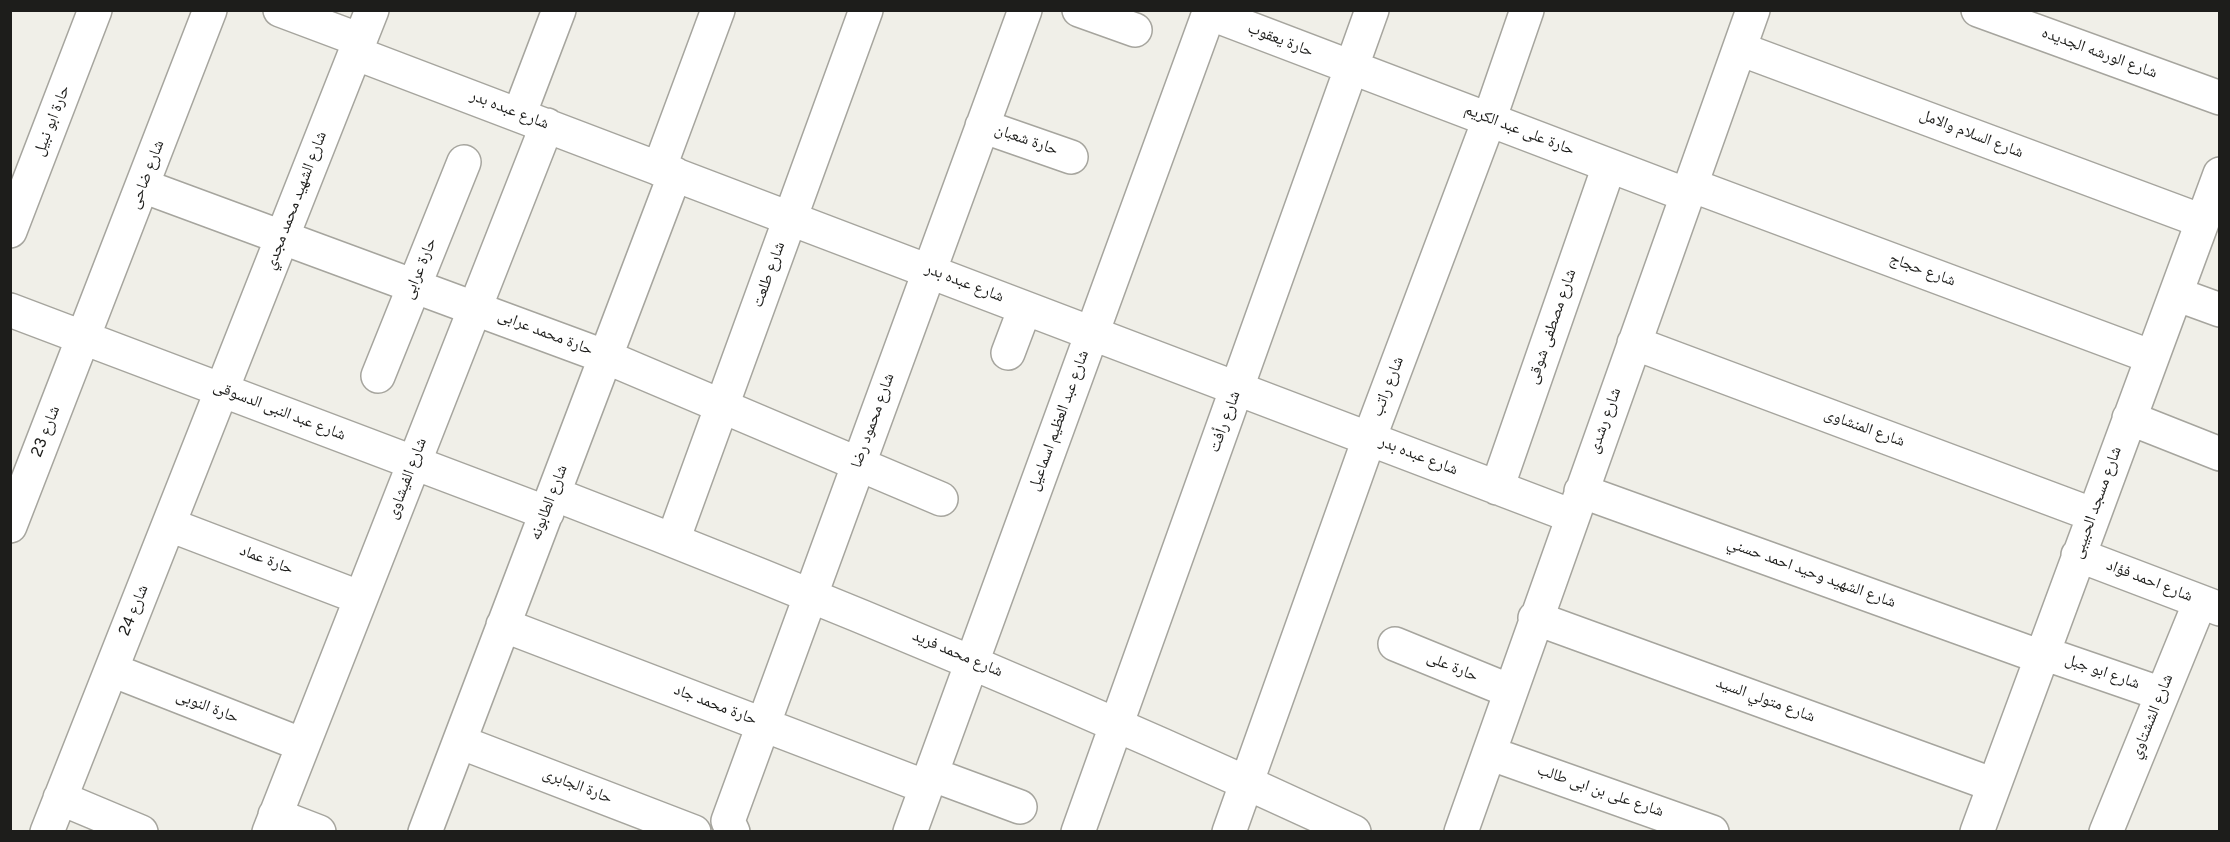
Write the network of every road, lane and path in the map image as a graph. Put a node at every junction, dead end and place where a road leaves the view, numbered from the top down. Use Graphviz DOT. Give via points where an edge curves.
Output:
graph roads {
  1 [pos="95,10"];
  2 [pos="210,10"];
  3 [pos="280,10"];
  4 [pos="559,10"];
  5 [pos="718,10"];
  6 [pos="866,10"];
  7 [pos="1025,10"];
  8 [pos="1078,10"];
  9 [pos="1372,10"];
  10 [pos="1527,10"];
  11 [pos="1753,10"];
  12 [pos="1978,10"];
  13 [pos="1210,12"];
  14 [pos="1135,30"];
  15 [pos="362,34"];
  16 [pos="1740,48"];
  17 [pos="1351,68"];
  18 [pos="2220,98"];
  19 [pos="533,120"];
  20 [pos="1489,120"];
  21 [pos="982,126"];
  22 [pos="1071,157"];
  23 [pos="464,162"];
  24 [pos="1609,166"];
  25 [pos="667,171"];
  26 [pos="2220,174"];
  27 [pos="143,186"];
  28 [pos="1689,190"];
  29 [pos="790,218"];
  30 [pos="2202,221"];
  31 [pos="10,231"];
  32 [pos="282,239"];
  33 [pos="929,271"];
  34 [pos="414,286"];
  35 [pos="2176,294"];
  36 [pos="475,308"];
  37 [pos="1025,308"];
  38 [pos="10,310"];
  39 [pos="2220,310"];
  40 [pos="1092,334"];
  41 [pos="84,338"];
  42 [pos="1634,343"];
  43 [pos="1008,353"];
  44 [pos="606,357"];
  45 [pos="2152,357"];
  46 [pos="378,376"];
  47 [pos="1238,389"];
  48 [pos="223,391"];
  49 [pos="722,405"];
  50 [pos="2129,418"];
  51 [pos="1369,439"];
  52 [pos="2220,454"];
  53 [pos="860,462"];
  54 [pos="414,463"];
  55 [pos="1497,488"];
  56 [pos="941,499"];
  57 [pos="550,503"];
  58 [pos="1576,504"];
  59 [pos="2094,515"];
  60 [pos="170,525"];
  61 [pos="10,526"];
  62 [pos="673,540"];
  63 [pos="2078,555"];
  64 [pos="811,594"];
  65 [pos="361,598"];
  66 [pos="2210,605"];
  67 [pos="1535,618"];
  68 [pos="504,625"];
  69 [pos="1395,644"];
  70 [pos="2042,655"];
  71 [pos="972,661"];
  72 [pos="112,670"];
  73 [pos="1510,691"];
  74 [pos="2162,694"];
  75 [pos="1117,723"];
  76 [pos="763,725"];
  77 [pos="460,742"];
  78 [pos="303,745"];
  79 [pos="1488,753"];
  80 [pos="928,781"];
  81 [pos="1247,782"];
  82 [pos="1994,785"];
  83 [pos="60,798"];
  84 [pos="1020,807"];
  85 [pos="272,823"];
  86 [pos="728,830"];
  87 [pos="47,831"];
  88 [pos="141,831"];
  89 [pos="319,831"];
  90 [pos="425,831"];
  91 [pos="694,831"];
  92 [pos="910,831"];
  93 [pos="1078,831"];
  94 [pos="1229,831"];
  95 [pos="1354,831"];
  96 [pos="1461,831"];
  97 [pos="1712,831"];
  98 [pos="1977,831"];
  99 [pos="2106,831"];
  1 -- 31 [label="street, حارة ابو نبيل"];
  2 -- 27 [label="street, شارع ضاحى"];
  3 -- 15 [label="street, شارع عبده بدر"];
  4 -- 19 [label="street, شارع الفيشاوى"];
  5 -- 25 [label="street, شارع الطابونه"];
  6 -- 29 [label="street, شارع طلعت"];
  7 -- 21 [label="street, شارع محمود رضا"];
  8 -- 14 [label="street"];
  9 -- 17 [label="street, شارع رأفت"];
  10 -- 20 [label="street, شارع راتب"];
  11 -- 16 [label="street, شارع رشدى"];
  12 -- 18 [label="street, شارع الورشه الجديده"];
  13 -- 17 [label="street, حارة يعقوب"];
  13 -- 40 [label="street, شارع عبد العظيم اسماعيل"];
  15 -- 19 [label="street, شارع عبده بدر"];
  15 -- 32 [label="street, شارع الشهيد محمد مجدي"];
  16 -- 28 [label="street, شارع رشدى"];
  16 -- 30 [label="street, شارع السلام والامل"];
  17 -- 20 [label="street, حارة على عبد الكريم"];
  17 -- 47 [label="street, شارع رأفت"];
  19 -- 25 [label="street, شارع عبده بدر"];
  19 -- 36 [label="street, شارع الفيشاوى"];
  20 -- 24 [label="street, حارة على عبد الكريم"];
  20 -- 51 [label="street, شارع راتب"];
  21 -- 22 [label="street, حارة شعبان"];
  21 -- 33 [label="street, شارع محمود رضا"];
  23 -- 34 [label="street, حارة عرابى"];
  24 -- 28 [label="street, حارة على عبد الكريم"];
  24 -- 55 [label="street, شارع مصطفى شوقى"];
  25 -- 29 [label="street, شارع عبده بدر"];
  25 -- 44 [label="street, شارع الطابونه"];
  26 -- 30 [label="street, شارع مسجد الحبيبى"];
  27 -- 32 [label="street, حارة محمد عرابى"];
  27 -- 41 [label="street, شارع ضاحى"];
  28 -- 42 [label="street, شارع رشدى"];
  28 -- 45 [label="street, شارع حجاج"];
  29 -- 33 [label="street, شارع عبده بدر"];
  29 -- 49 [label="street, شارع طلعت"];
  30 -- 35 [label="street, شارع مسجد الحبيبى"];
  32 -- 34 [label="street, حارة محمد عرابى"];
  32 -- 48 [label="street, شارع الشهيد محمد مجدي"];
  33 -- 37 [label="street, شارع عبده بدر"];
  33 -- 53 [label="street, شارع محمود رضا"];
  34 -- 36 [label="street, حارة محمد عرابى"];
  34 -- 46 [label="street, حارة عرابى"];
  35 -- 39 [label="street"];
  35 -- 45 [label="street, شارع مسجد الحبيبى"];
  36 -- 44 [label="street, حارة محمد عرابى"];
  36 -- 54 [label="street, شارع الفيشاوى"];
  37 -- 40 [label="street, شارع عبده بدر"];
  37 -- 43 [label="street"];
  38 -- 41 [label="street, شارع عبد النبى الدسوقى"];
  40 -- 47 [label="street, شارع عبده بدر"];
  40 -- 71 [label="street, شارع عبد العظيم اسماعيل"];
  41 -- 48 [label="street, شارع عبد النبى الدسوقى"];
  41 -- 61 [label="street, شارع 23"];
  42 -- 58 [label="street, شارع رشدى"];
  42 -- 59 [label="street, شارع المنشاوى"];
  44 -- 49 [label="street, حارة محمد عرابى"];
  44 -- 57 [label="street, شارع الطابونه"];
  45 -- 50 [label="street, شارع مسجد الحبيبى"];
  47 -- 51 [label="street, شارع عبده بدر"];
  47 -- 75 [label="street, شارع رأفت"];
  48 -- 54 [label="street, شارع عبد النبى الدسوقى"];
  48 -- 60 [label="street, شارع 24"];
  49 -- 53 [label="street, حارة محمد عرابى"];
  49 -- 62 [label="street, شارع طلعت"];
  50 -- 52 [label="street"];
  50 -- 59 [label="street, شارع مسجد الحبيبى"];
  51 -- 55 [label="street, شارع عبده بدر"];
  51 -- 81 [label="street, شارع راتب"];
  53 -- 56 [label="street, حارة محمد عرابى"];
  53 -- 64 [label="street, شارع محمود رضا"];
  54 -- 57 [label="street, شارع عبد النبى الدسوقى"];
  54 -- 65 [label="street, شارع الفيشاوى"];
  55 -- 58 [label="street, شارع عبده بدر"];
  57 -- 62 [label="street, شارع محمد فريد"];
  57 -- 68 [label="street, شارع الطابونه"];
  58 -- 67 [label="street, شارع رشدى"];
  58 -- 70 [label="street, شارع الشهيد وحيد احمد حسني"];
  59 -- 63 [label="street, شارع مسجد الحبيبى"];
  60 -- 65 [label="street, حارة عماد"];
  60 -- 72 [label="street, شارع 24"];
  62 -- 64 [label="street, شارع محمد فريد"];
  63 -- 66 [label="street, شارع احمد فؤاد"];
  63 -- 70 [label="street, شارع مسجد الحبيبى"];
  64 -- 71 [label="street, شارع محمد فريد"];
  64 -- 76 [label="street, شارع محمود رضا"];
  65 -- 78 [label="street, شارع الفيشاوى"];
  66 -- 74 [label="street, شارع الششتاوي"];
  67 -- 73 [label="street, شارع رشدى"];
  67 -- 82 [label="street, شارع متولي السيد"];
  68 -- 76 [label="street, حارة محمد جاد"];
  68 -- 77 [label="street, شارع الطابونه"];
  69 -- 73 [label="street, حارة على"];
  70 -- 74 [label="street, شارع ابو جبل"];
  70 -- 82 [label="street, شارع مسجد الحبيبى"];
  71 -- 75 [label="street, شارع محمد فريد"];
  71 -- 80 [label="street, شارع عبد العظيم اسماعيل"];
  72 -- 78 [label="street, حارة النوبى"];
  72 -- 83 [label="street, شارع 24"];
  73 -- 79 [label="street, شارع رشدى"];
  74 -- 99 [label="street, شارع الششتاوي"];
  75 -- 81 [label="street, شارع محمد فريد"];
  75 -- 93 [label="street, شارع رأفت"];
  76 -- 80 [label="street, حارة محمد جاد"];
  76 -- 86 [label="street, شارع محمود رضا"];
  77 -- 90 [label="street, شارع الطابونه"];
  77 -- 91 [label="street, حارة الجابرى"];
  78 -- 85 [label="street, شارع الفيشاوى"];
  79 -- 96 [label="street, شارع رشدى"];
  79 -- 97 [label="street, شارع على بن ابى طالب"];
  80 -- 84 [label="street, حارة محمد جاد"];
  80 -- 92 [label="street, شارع عبد العظيم اسماعيل"];
  81 -- 94 [label="street, شارع راتب"];
  81 -- 95 [label="street, شارع محمد فريد"];
  82 -- 98 [label="street, شارع مسجد الحبيبى"];
  83 -- 87 [label="street, شارع 24"];
  83 -- 88 [label="street"];
  85 -- 89 [label="street"];
}
